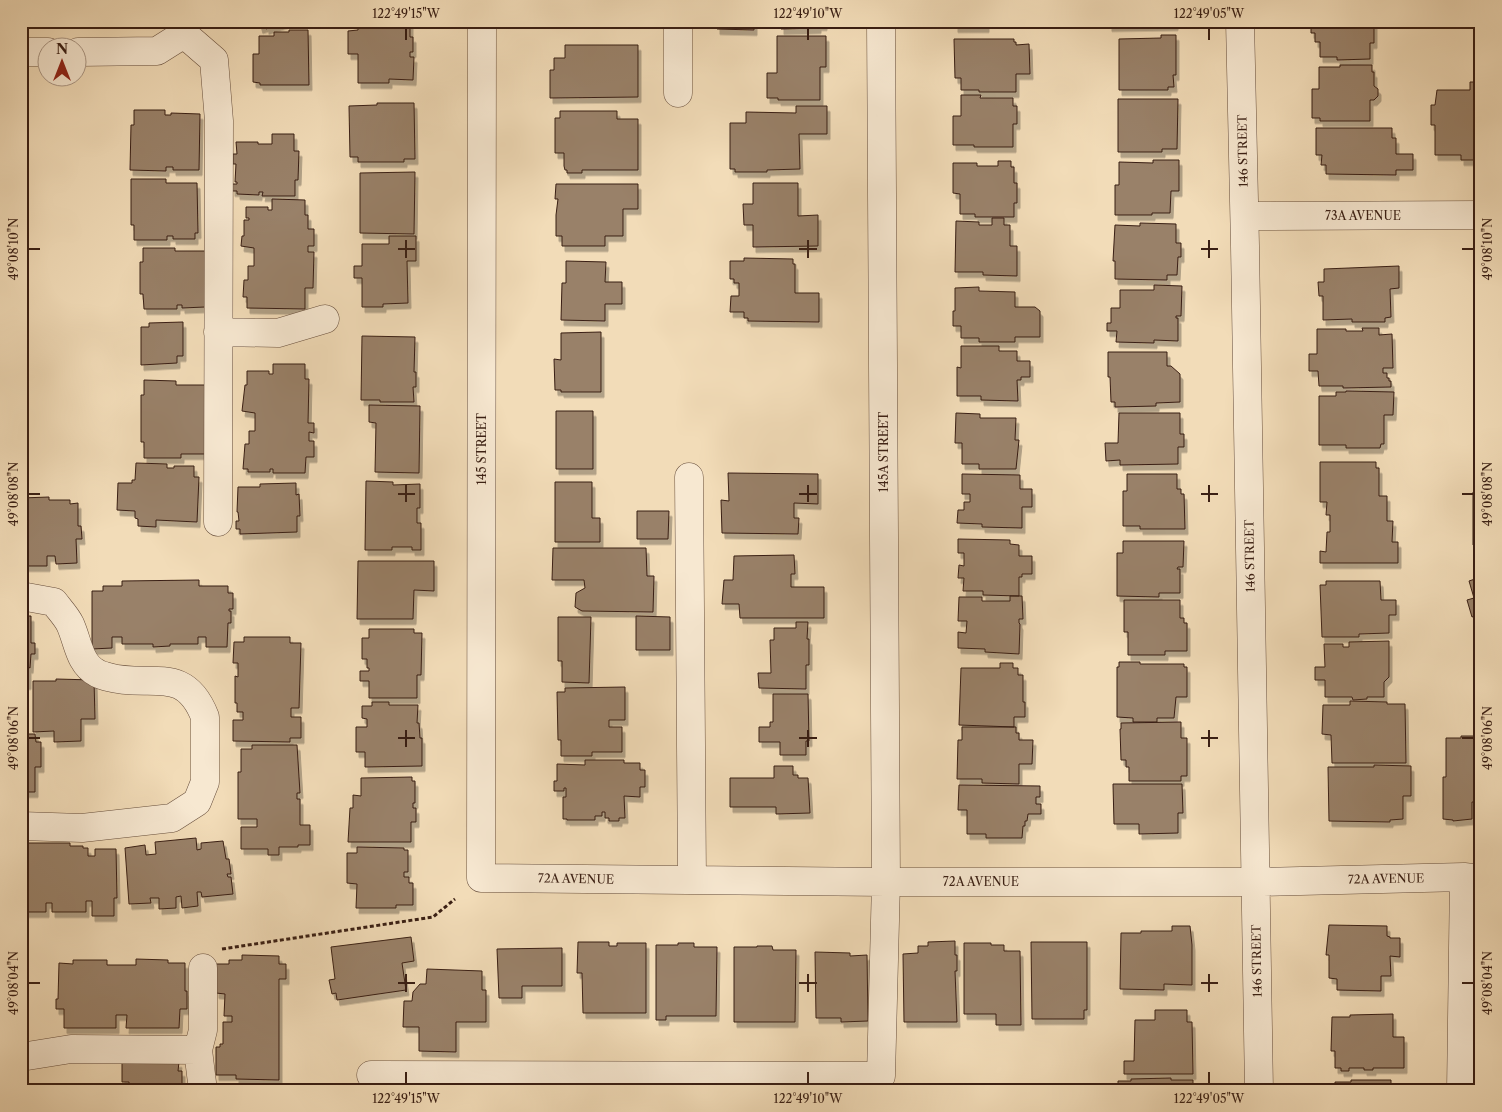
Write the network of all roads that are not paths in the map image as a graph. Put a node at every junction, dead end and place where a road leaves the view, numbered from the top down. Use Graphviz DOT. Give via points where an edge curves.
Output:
graph roads {
  1 [pos="482,21"];
  2 [pos="678,21"];
  3 [pos="882,21"];
  4 [pos="1240,21"];
  5 [pos="21,52"];
  6 [pos="38,52"];
  7 [pos="88,52"];
  8 [pos="678,93"];
  9 [pos="1481,215"];
  10 [pos="1245,216"];
  11 [pos="325,319"];
  12 [pos="218,332"];
  13 [pos="690,477"];
  14 [pos="218,522"];
  15 [pos="21,596"];
  16 [pos="21,826"];
  17 [pos="481,878"];
  18 [pos="1472,878"];
  19 [pos="692,880"];
  20 [pos="886,882"];
  21 [pos="1255,882"];
  22 [pos="203,968"];
  23 [pos="198,1050"];
  24 [pos="21,1057"];
  25 [pos="371,1075"];
  26 [pos="203,1091"];
  27 [pos="1259,1091"];
  28 [pos="1461,1091"];
  1 -- 17 [label="street, 145 STREET"];
  2 -- 8 [label="street"];
  3 -- 20 [label="street, 145A STREET"];
  4 -- 10 [label="street, 146 STREET"];
  5 -- 6 [label="street"];
  7 -- 12 [label="street" via="157,51 184,34 214,60 219,121"];
  9 -- 10 [label="street, 73A AVENUE"];
  10 -- 21 [label="street, 146 STREET"];
  11 -- 12 [label="street" via="278,333"];
  12 -- 14 [label="street"];
  13 -- 19 [label="street"];
  15 -- 16 [label="street" via="54,602 69,623 83,660 96,673 122,681 171,681 188,689 205,717 205,782 197,802 172,818 82,828"];
  17 -- 19 [label="street, 72A AVENUE"];
  18 -- 21 [label="street, 72A AVENUE"];
  18 -- 28 [label="street"];
  19 -- 20 [label="street, 72A AVENUE"];
  20 -- 21 [label="street, 72A AVENUE"];
  20 -- 25 [label="street, 145A STREET" via="882,1076"];
  21 -- 27 [label="street, 146 STREET"];
  22 -- 23 [label="street" via="203,1030"];
  23 -- 24 [label="street" via="71,1049"];
  23 -- 26 [label="street"];
}
